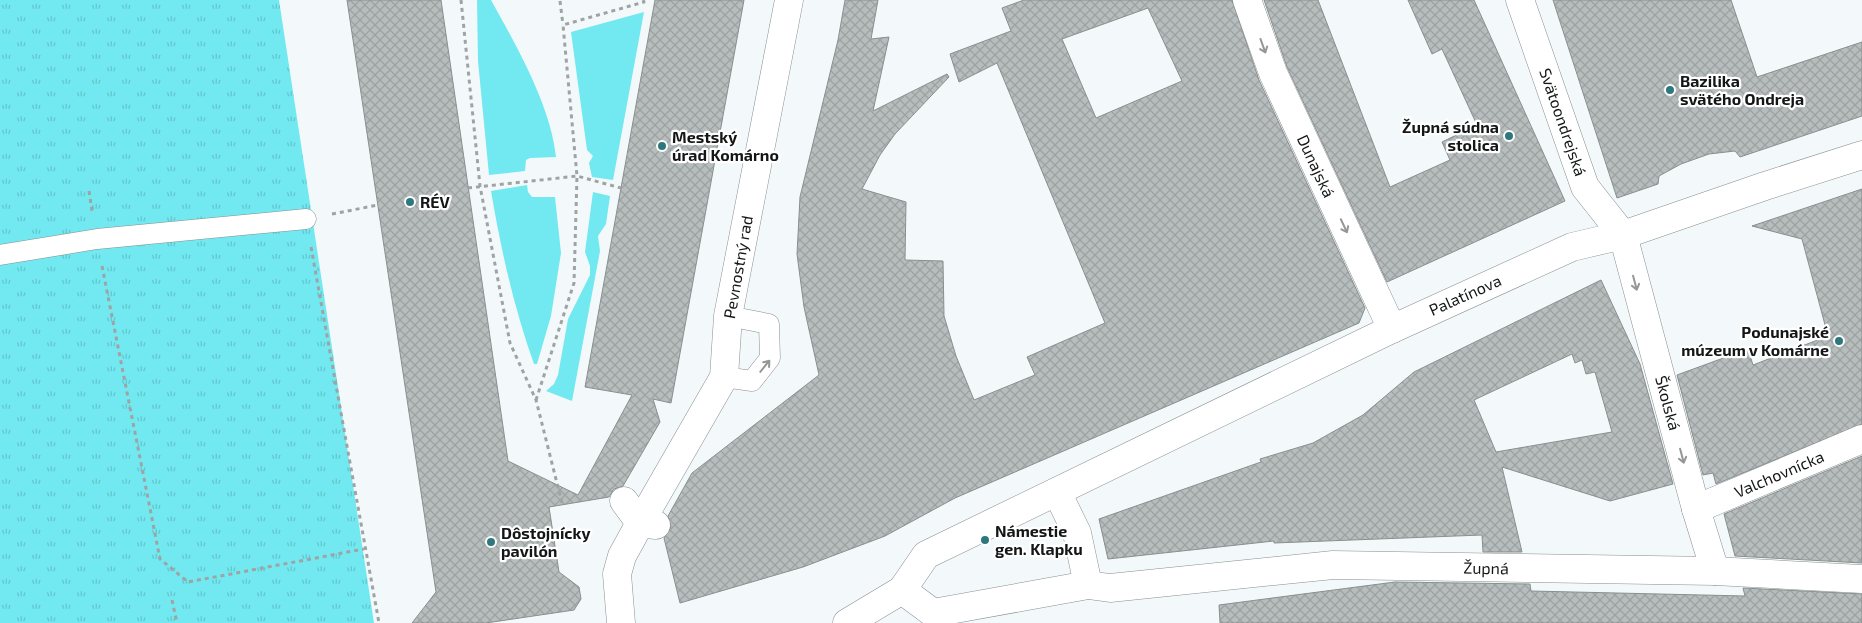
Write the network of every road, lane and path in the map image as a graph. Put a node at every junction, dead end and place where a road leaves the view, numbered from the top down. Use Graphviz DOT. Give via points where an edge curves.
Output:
graph roads {
  1 [pos="461,0"];
  2 [pos="644,0"];
  3 [pos="789,0"];
  4 [pos="1247,0"];
  5 [pos="1520,0"];
  6 [pos="560,1"];
  7 [pos="563,25"];
  8 [pos="1862,155"];
  9 [pos="577,176"];
  10 [pos="480,186"];
  11 [pos="468,188"];
  12 [pos="621,188"];
  13 [pos="88,191"];
  14 [pos="378,205"];
  15 [pos="306,219"];
  16 [pos="1623,236"];
  17 [pos="97,239"];
  18 [pos="0,255"];
  19 [pos="728,316"];
  20 [pos="1392,329"];
  21 [pos="724,377"];
  22 [pos="536,400"];
  23 [pos="1862,440"];
  24 [pos="1057,492"];
  25 [pos="562,503"];
  26 [pos="1696,509"];
  27 [pos="364,550"];
  28 [pos="1715,571"];
  29 [pos="1862,579"];
  30 [pos="1099,586"];
  31 [pos="902,590"];
  32 [pos="172,600"];
  33 [pos="177,623"];
  34 [pos="379,623"];
  35 [pos="621,623"];
  36 [pos="847,623"];
  1 -- 10 [label="path"];
  2 -- 7 [label="path"];
  3 -- 19 [label="street, Pevnostný rad"];
  4 -- 20 [label="street, Dunajská, one-way" via="1273,73"];
  5 -- 16 [label="street, Svätoondrejská" via="1586,187"];
  6 -- 7 [label="path"];
  7 -- 9 [label="path"];
  8 -- 16 [label="street, Palatínova"];
  9 -- 10 [label="path"];
  9 -- 12 [label="path"];
  9 -- 22 [label="path" via="574,283"];
  10 -- 11 [label="path"];
  10 -- 22 [label="path" via="510,343"];
  13 -- 17 [label="path"];
  14 -- 15 [label="path"];
  15 -- 17 [label="lane"];
  15 -- 27 [label="path"];
  16 -- 20 [label="street, Palatínova" via="1572,247"];
  16 -- 26 [label="street, Školská, one-way"];
  17 -- 18 [label="lane"];
  17 -- 27 [label="path" via="160,559 188,582"];
  19 -- 21 [label="street, Pevnostný rad"];
  21 -- 19 [label="lane, one-way" via="752,381 770,358 769,324"];
  20 -- 24 [label="street, Palatínova"];
  21 -- 35 [label="street, Pevnostný rad" via="641,516 622,556 617,574"];
  22 -- 25 [label="path"];
  23 -- 26 [label="street, Valchovnícka"];
  24 -- 30 [label="street"];
  24 -- 31 [label="street, Palatínova" via="926,555"];
  26 -- 28 [label="street, Školská"];
  27 -- 34 [label="path"];
  28 -- 29 [label="street, Župná"];
  28 -- 30 [label="street, Župná" via="1333,566"];
  30 -- 31 [label="street, Župná" via="933,613"];
  31 -- 36 [label="street"];
  32 -- 33 [label="path"];
}
